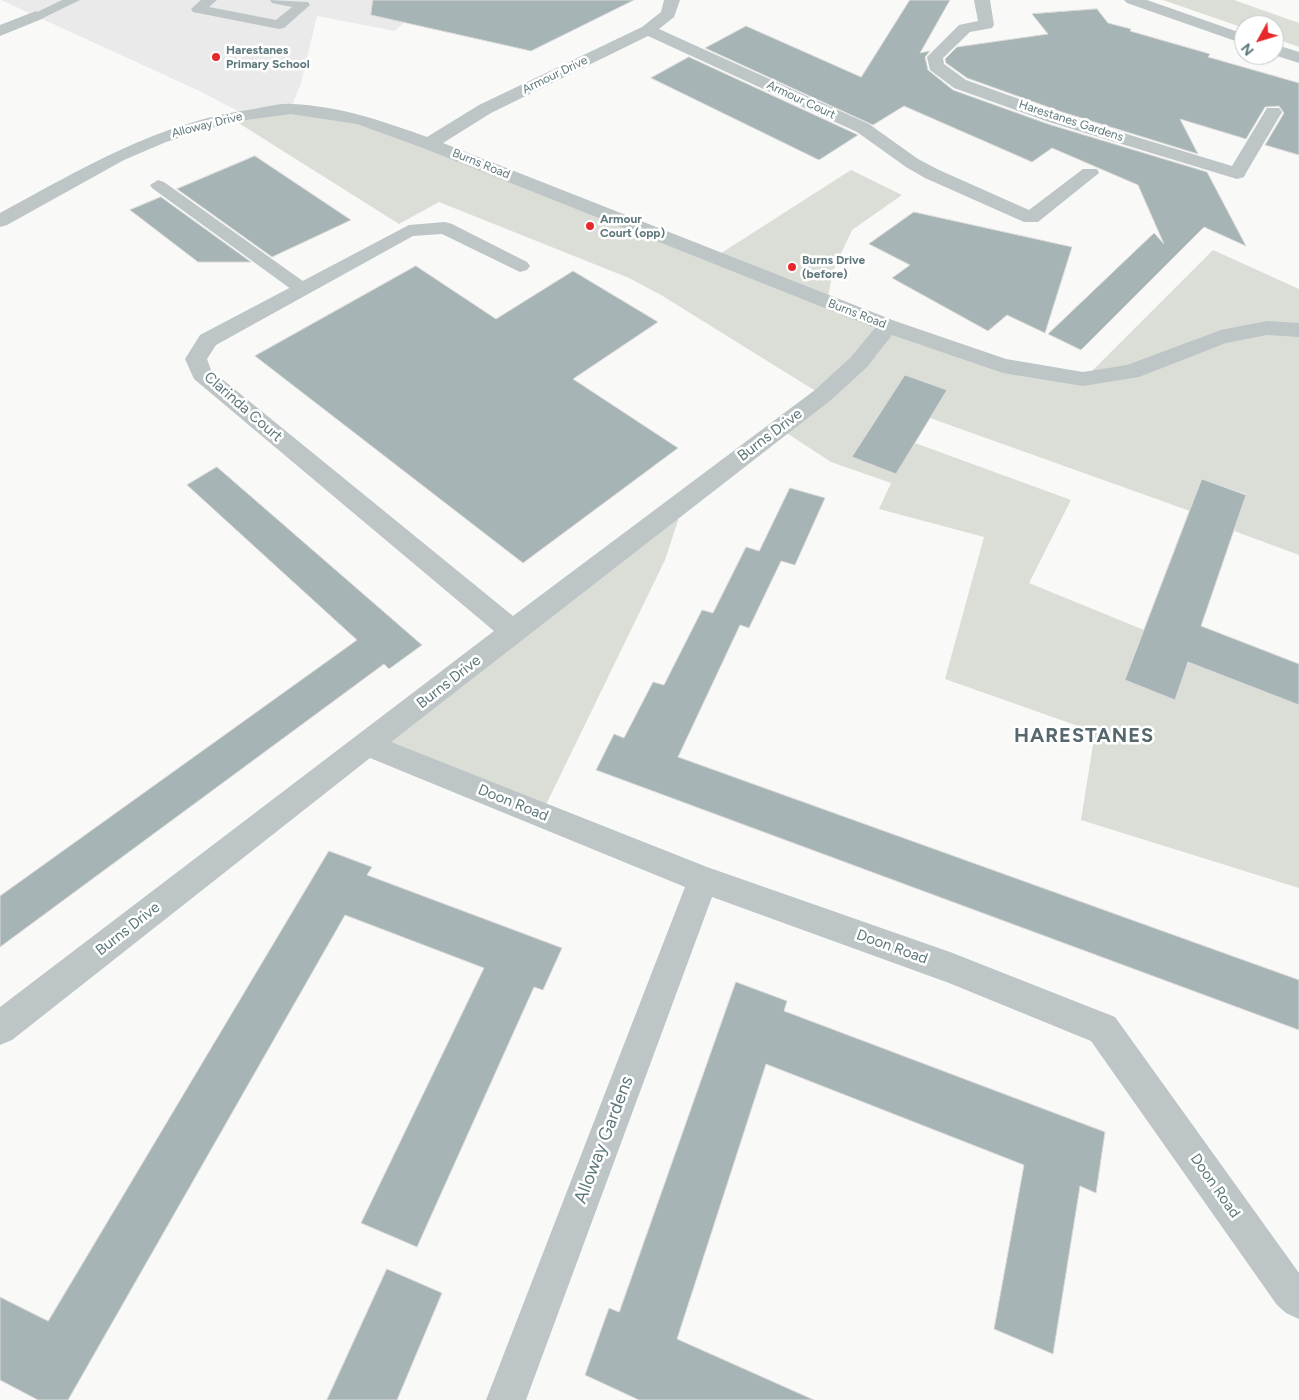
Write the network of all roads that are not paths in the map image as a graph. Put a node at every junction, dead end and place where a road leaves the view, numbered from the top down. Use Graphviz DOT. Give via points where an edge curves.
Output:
graph roads {
  1 [pos="73,0"];
  2 [pos="210,0"];
  3 [pos="277,0"];
  4 [pos="672,0"];
  5 [pos="982,0"];
  6 [pos="1132,0"];
  7 [pos="36,16"];
  8 [pos="648,30"];
  9 [pos="0,31"];
  10 [pos="1234,36"];
  11 [pos="1284,53"];
  12 [pos="1299,58"];
  13 [pos="1273,112"];
  14 [pos="429,144"];
  15 [pos="1090,173"];
  16 [pos="158,185"];
  17 [pos="0,221"];
  18 [pos="520,266"];
  19 [pos="301,288"];
  20 [pos="888,326"];
  21 [pos="1299,330"];
  22 [pos="513,631"];
  23 [pos="368,745"];
  24 [pos="702,880"];
  25 [pos="0,1028"];
  26 [pos="1299,1300"];
  27 [pos="506,1400"];
  1 -- 7 [label="lane"];
  2 -- 3 [label="lane" via="198,9 279,26 303,5"];
  4 -- 8 [label="street, Armour Drive" via="668,14"];
  5 -- 13 [label="street, Harestanes Gardens" via="986,25 965,28 935,58 936,66 960,84 1055,118 1237,173"];
  6 -- 10 [label="street"];
  7 -- 9 [label="street"];
  8 -- 14 [label="street, Armour Drive" via="485,109"];
  8 -- 15 [label="street, Armour Court" via="863,128 912,164 1031,218"];
  11 -- 12 [label="street"];
  14 -- 17 [label="street, Alloway Drive" via="360,119 291,109 229,117 160,138"];
  14 -- 20 [label="street, Burns Road"];
  16 -- 19 [label="lane"];
  18 -- 19 [label="street, Clarinda Court" via="445,228 409,231"];
  19 -- 22 [label="street, Clarinda Court" via="208,340 196,359 202,374"];
  20 -- 21 [label="street, Burns Road" via="1002,366 1084,379 1132,372 1221,337 1267,328"];
  20 -- 22 [label="street, Burns Drive" via="859,362 823,396"];
  22 -- 23 [label="street, Burns Drive"];
  23 -- 24 [label="street, Doon Road"];
  23 -- 25 [label="street, Burns Drive"];
  24 -- 26 [label="street, Doon Road" via="950,968 1103,1029 1290,1292"];
  24 -- 27 [label="street, Alloway Gardens"];
}
